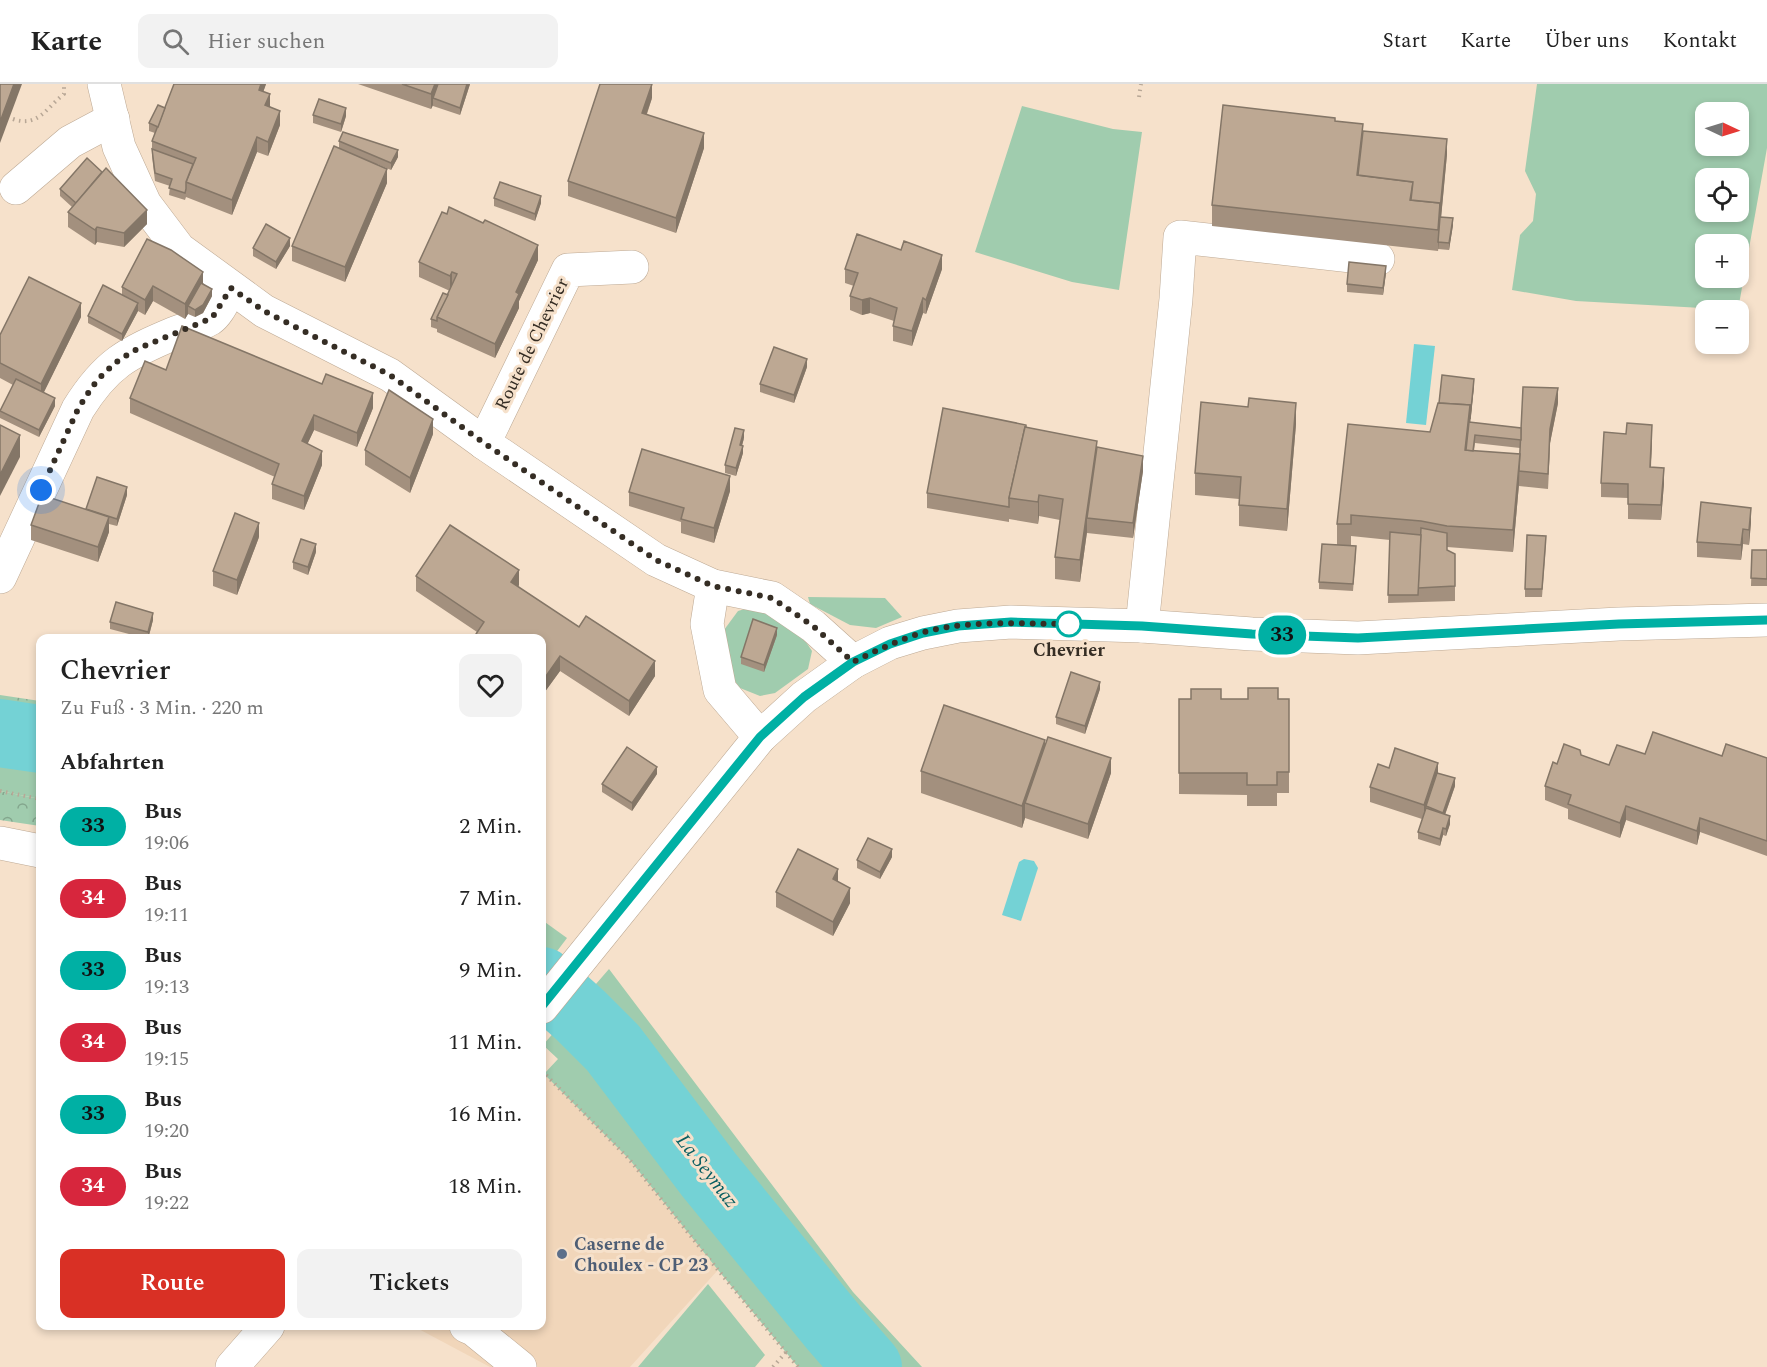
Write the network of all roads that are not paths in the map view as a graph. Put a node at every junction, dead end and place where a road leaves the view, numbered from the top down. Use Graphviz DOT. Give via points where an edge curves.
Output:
graph roads {
  1 [pos="104,84"];
  2 [pos="113,119"];
  3 [pos="16,188"];
  4 [pos="1378,259"];
  5 [pos="632,267"];
  6 [pos="231,288"];
  7 [pos="484,443"];
  8 [pos="0,577"];
  9 [pos="713,586"];
  10 [pos="1767,620"];
  11 [pos="1142,626"];
  12 [pos="853,662"];
  13 [pos="760,737"];
  14 [pos="0,843"];
  15 [pos="36,850"];
  16 [pos="546,1002"];
  17 [pos="264,1330"];
  18 [pos="474,1330"];
  19 [pos="232,1367"];
  20 [pos="520,1367"];
  1 -- 2 [label="street"];
  2 -- 3 [label="street" via="70,142"];
  2 -- 6 [label="street" via="119,147 145,204 179,249"];
  4 -- 11 [label="street" via="1180,237"];
  5 -- 7 [label="street, Route de Chevrier" via="568,270"];
  6 -- 7 [label="street" via="264,311 390,375"];
  6 -- 8 [label="street" via="212,318 137,349 119,360 92,387 78,409"];
  7 -- 9 [label="street" via="656,560"];
  9 -- 12 [label="street" via="772,598 813,626"];
  9 -- 13 [label="street" via="706,624 720,690"];
  10 -- 11 [label="street" via="1358,638"];
  11 -- 12 [label="street" via="1011,622 958,626 890,644"];
  12 -- 13 [label="street" via="804,697"];
  13 -- 16 [label="street"];
  14 -- 15 [label="street"];
  17 -- 19 [label="street"];
  18 -- 20 [label="street"];
}
